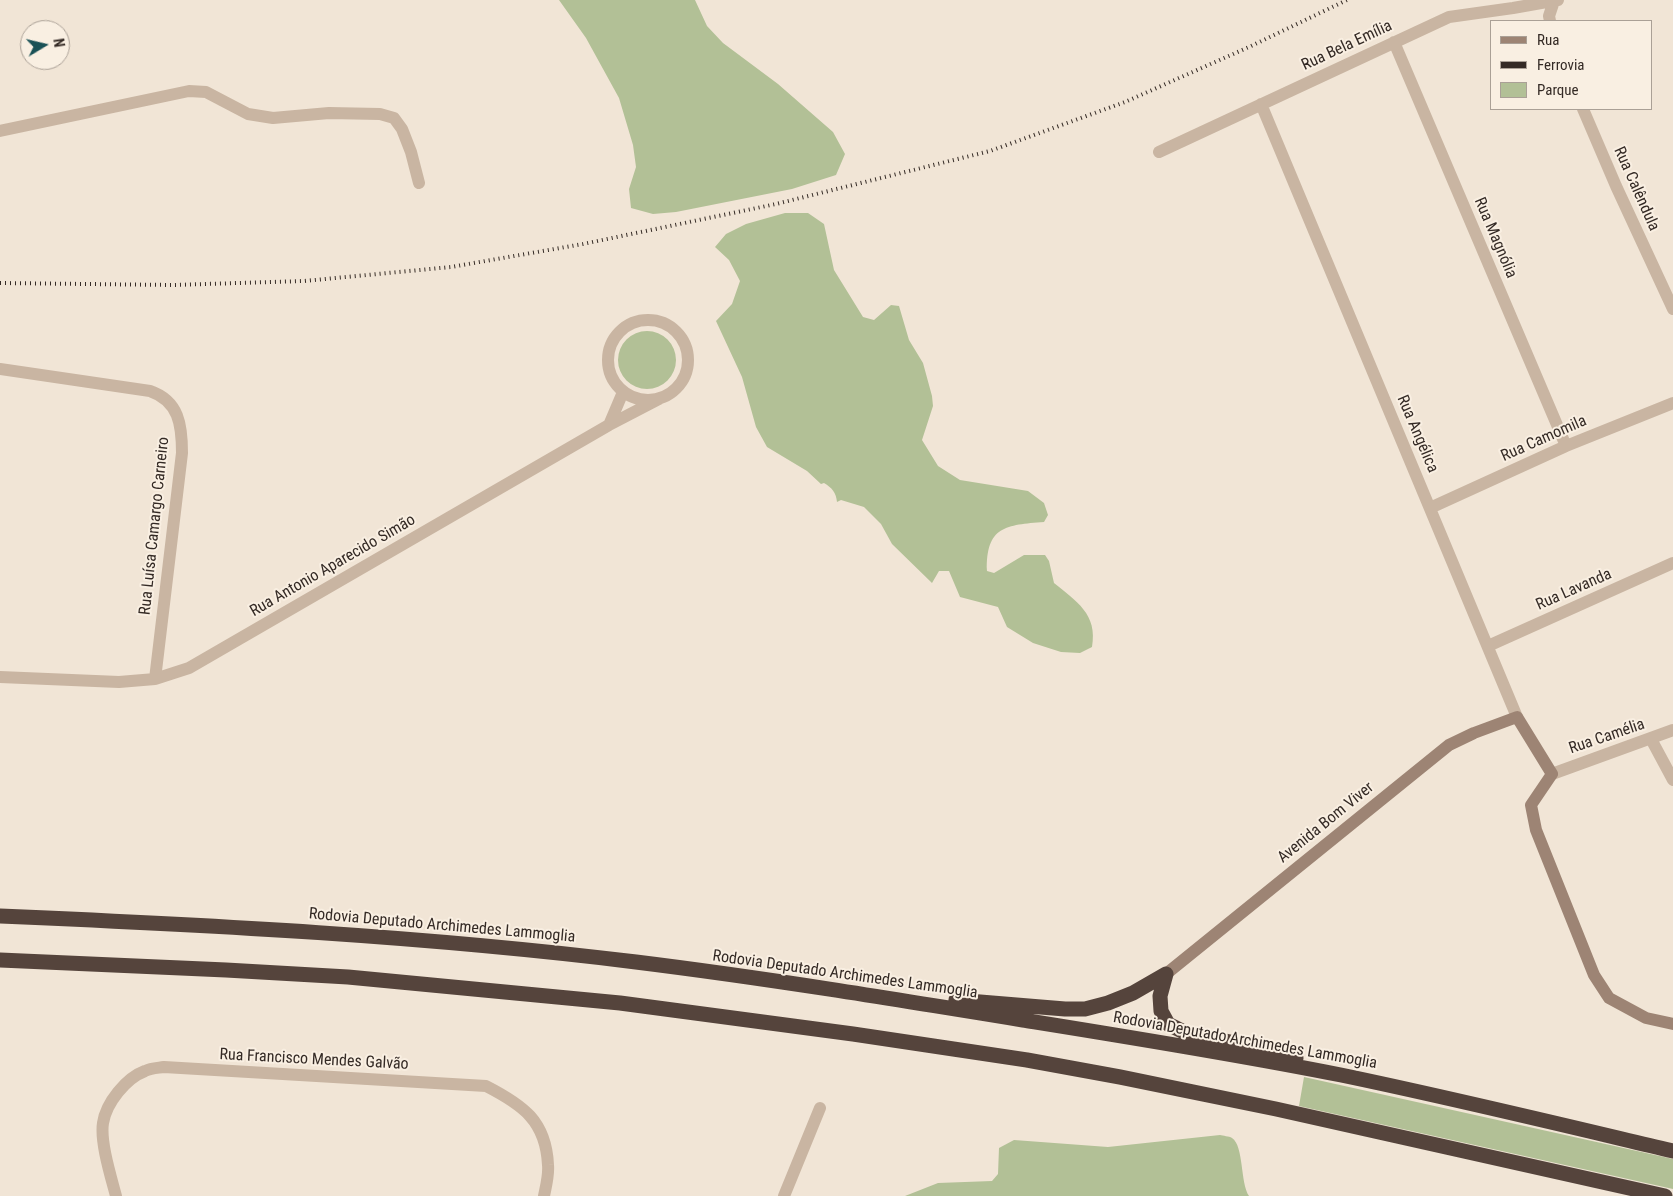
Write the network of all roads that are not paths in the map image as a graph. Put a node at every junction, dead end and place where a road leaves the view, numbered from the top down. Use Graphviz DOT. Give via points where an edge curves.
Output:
graph roads {
  1 [pos="1556,0"];
  2 [pos="1550,20"];
  3 [pos="1394,42"];
  4 [pos="1261,104"];
  5 [pos="1583,110"];
  6 [pos="0,131"];
  7 [pos="1159,152"];
  8 [pos="419,183"];
  9 [pos="1673,310"];
  10 [pos="0,369"];
  11 [pos="623,392"];
  12 [pos="659,398"];
  13 [pos="1673,403"];
  14 [pos="609,425"];
  15 [pos="1566,446"];
  16 [pos="1430,508"];
  17 [pos="1673,563"];
  18 [pos="1488,646"];
  19 [pos="0,677"];
  20 [pos="155,679"];
  21 [pos="1518,717"];
  22 [pos="1673,730"];
  23 [pos="1651,739"];
  24 [pos="1552,774"];
  25 [pos="1673,780"];
  26 [pos="0,916"];
  27 [pos="0,960"];
  28 [pos="1166,974"];
  29 [pos="899,1000"];
  30 [pos="1673,1024"];
  31 [pos="1342,1075"];
  32 [pos="820,1108"];
  33 [pos="1673,1150"];
  34 [pos="116,1196"];
  35 [pos="544,1196"];
  36 [pos="784,1196"];
  37 [pos="1665,1196"];
  1 -- 2 [label="street"];
  1 -- 3 [label="street, Rua Bela Emília" via="1449,17"];
  3 -- 4 [label="street, Rua Bela Emília"];
  3 -- 15 [label="street, Rua Magnólia"];
  4 -- 7 [label="street, Rua Bela Emília"];
  4 -- 16 [label="street, Rua Angélica"];
  5 -- 9 [label="street, Rua Calêndula"];
  6 -- 8 [label="street" via="189,91 206,92 256,116 273,118 329,113 380,114 394,118 402,129"];
  10 -- 20 [label="street, Rua Luísa Camargo Carneiro" via="150,391 162,395 176,413 182,432 182,453"];
  11 -- 12 [label="street" via="634,398"];
  11 -- 12 [label="street, Rua Antonio Aparecido Simão" via="609,369 608,355 612,342 631,323 658,321 670,326 680,336 688,360 680,384"];
  11 -- 14 [label="street"];
  12 -- 14 [label="street, Rua Antonio Aparecido Simão"];
  13 -- 15 [label="street, Rua Camomila"];
  14 -- 20 [label="street, Rua Antonio Aparecido Simão" via="189,668"];
  15 -- 16 [label="street, Rua Camomila"];
  16 -- 18 [label="street, Rua Angélica"];
  17 -- 18 [label="street, Rua Lavanda"];
  18 -- 21 [label="street, Rua Angélica"];
  19 -- 20 [label="street, Rua Antonio Aparecido Simão" via="119,682"];
  21 -- 24 [label="street, Rua Angélica"];
  21 -- 28 [label="street, Avenida Bom Viver" via="1449,745"];
  22 -- 23 [label="street, Rua Camélia"];
  23 -- 24 [label="street, Rua Camélia"];
  23 -- 25 [label="street"];
  24 -- 30 [label="street" via="1531,805 1536,830 1594,975 1609,998 1646,1018"];
  26 -- 29 [label="highway, Rodovia Deputado Archimedes Lammoglia" via="208,925 471,945 637,962"];
  27 -- 37 [label="highway" via="348,978 620,1003 862,1036 1120,1077"];
  28 -- 29 [label="highway" via="1133,993 1085,1009 958,1000"];
  28 -- 31 [label="highway" via="1160,996 1161,1011 1168,1024 1179,1030 1305,1060"];
  29 -- 31 [label="highway, Rodovia Deputado Archimedes Lammoglia"];
  31 -- 33 [label="highway, Rodovia Deputado Archimedes Lammoglia"];
  32 -- 36 [label="street"];
  34 -- 35 [label="street, Rua Francisco Mendes Galvão" via="102,1124 109,1104 122,1087 144,1071 164,1067 486,1086 528,1113 544,1136 548,1167"];
}
